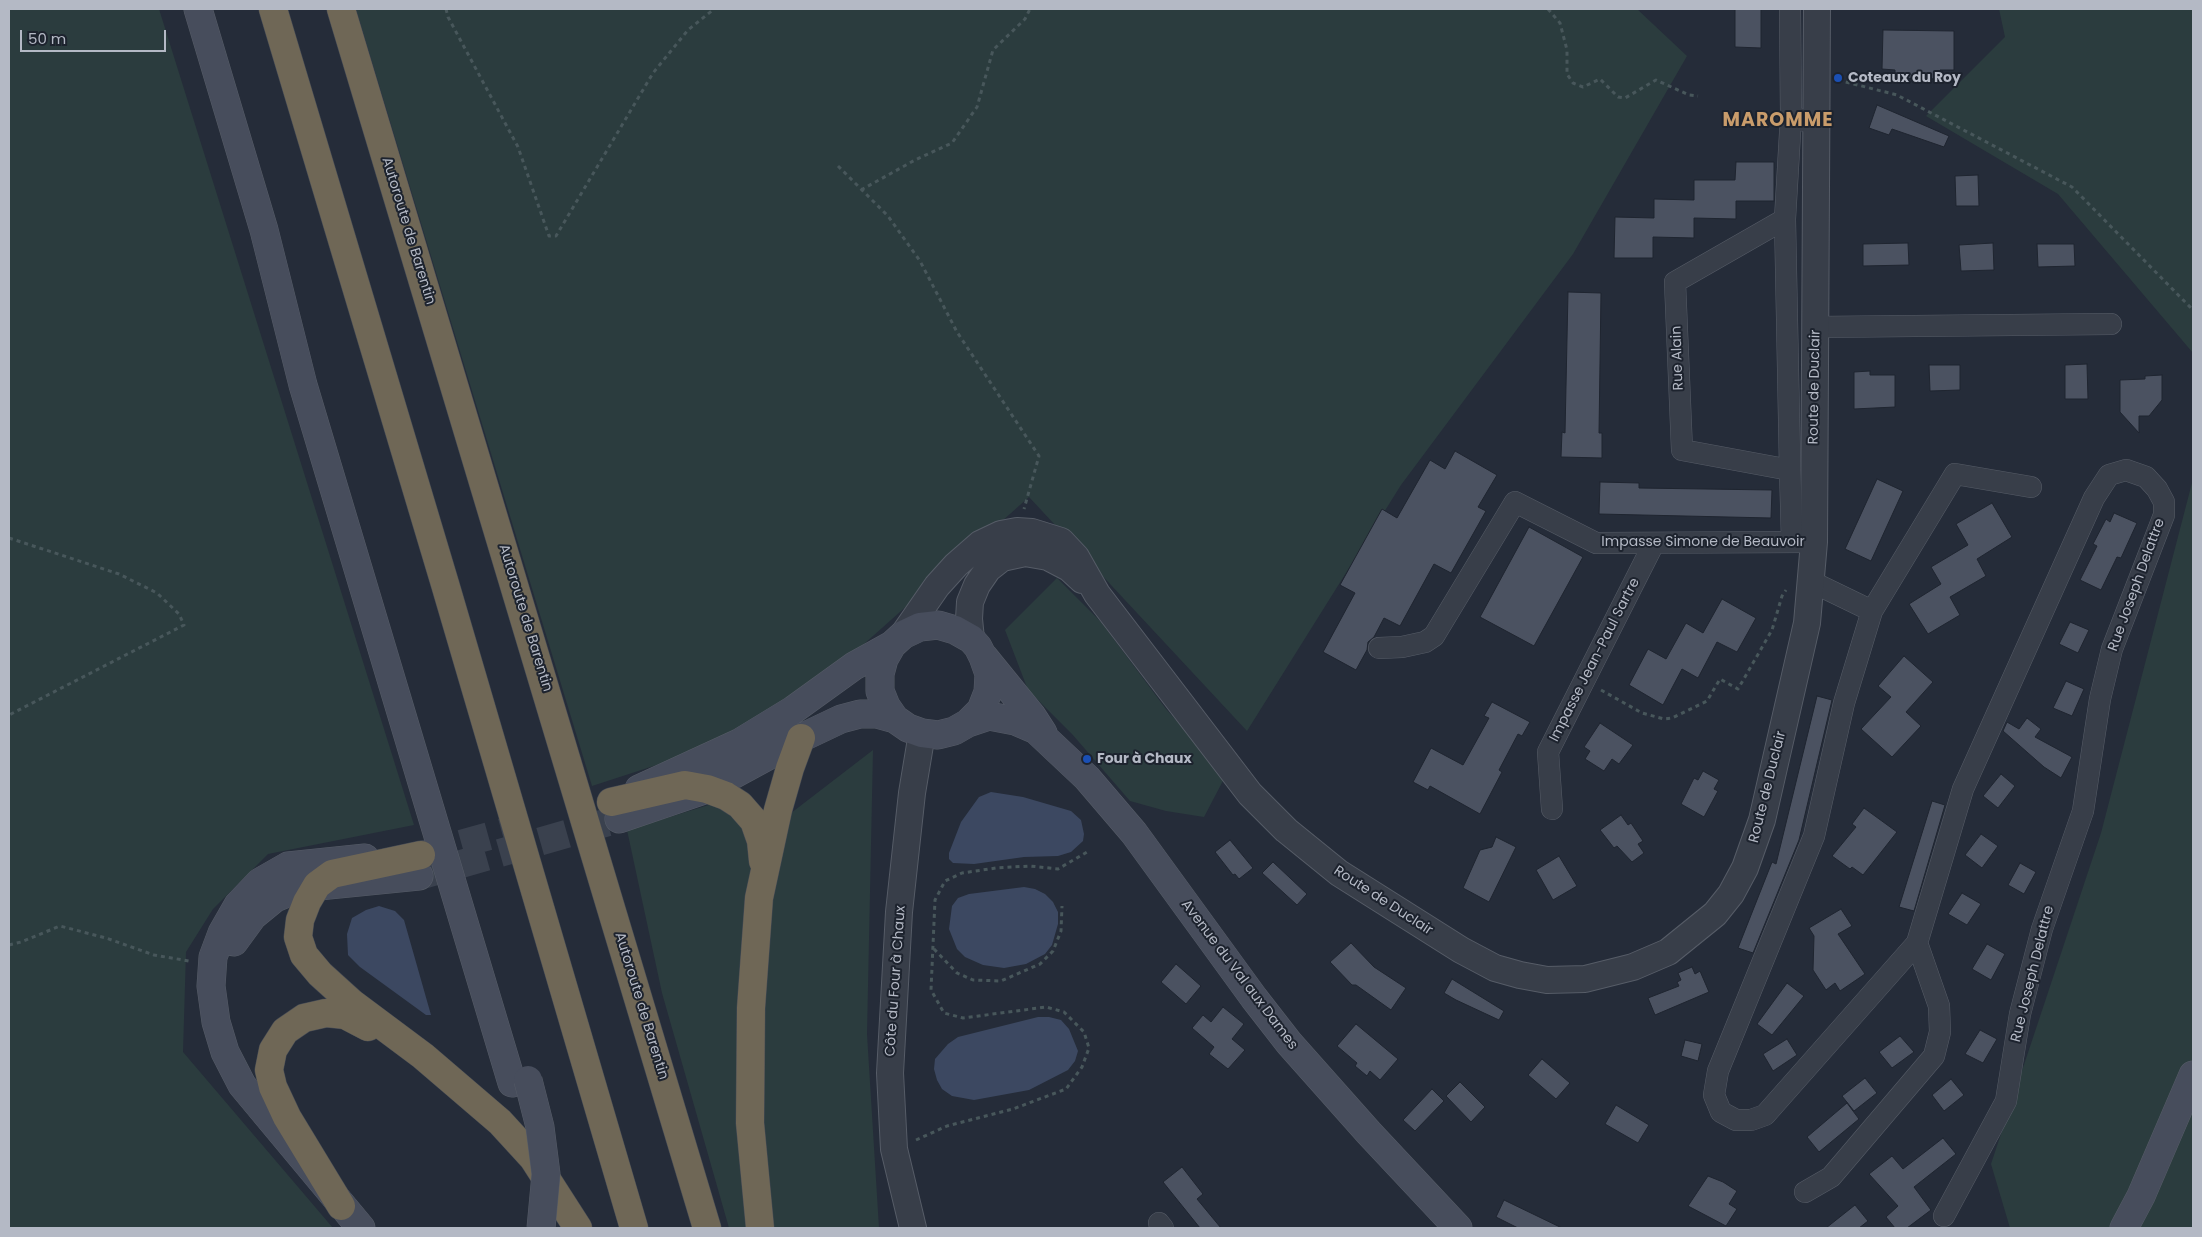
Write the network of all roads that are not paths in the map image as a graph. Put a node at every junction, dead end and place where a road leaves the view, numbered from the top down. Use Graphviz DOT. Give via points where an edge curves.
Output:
graph roads {
  1 [pos="198,9"];
  2 [pos="273,9"];
  3 [pos="341,9"];
  4 [pos="1790,9"];
  5 [pos="1817,9"];
  6 [pos="1791,116"];
  7 [pos="1816,127"];
  8 [pos="1786,219"];
  9 [pos="2111,324"];
  10 [pos="1816,327"];
  11 [pos="1790,470"];
  12 [pos="2031,488"];
  13 [pos="1803,542"];
  14 [pos="1654,543"];
  15 [pos="1810,584"];
  16 [pos="1097,594"];
  17 [pos="1872,611"];
  18 [pos="897,640"];
  19 [pos="977,648"];
  20 [pos="1378,648"];
  21 [pos="896,719"];
  22 [pos="968,723"];
  23 [pos="922,733"];
  24 [pos="801,738"];
  25 [pos="1047,738"];
  26 [pos="707,789"];
  27 [pos="1552,809"];
  28 [pos="615,811"];
  29 [pos="420,866"];
  30 [pos="764,870"];
  31 [pos="317,885"];
  32 [pos="1917,943"];
  33 [pos="212,976"];
  34 [pos="423,1056"];
  35 [pos="2193,1075"];
  36 [pos="520,1082"];
  37 [pos="1805,1192"];
  38 [pos="341,1206"];
  39 [pos="1944,1216"];
  40 [pos="360,1228"];
  41 [pos="525,1228"];
  42 [pos="541,1228"];
  43 [pos="578,1228"];
  44 [pos="634,1228"];
  45 [pos="707,1228"];
  46 [pos="760,1228"];
  47 [pos="913,1228"];
  48 [pos="1458,1228"];
  49 [pos="2124,1228"];
  1 -- 36 [label="main road" via="264,230 306,394"];
  2 -- 44 [label="highway" via="446,584"];
  3 -- 45 [label="highway, Autoroute de Barentin"];
  4 -- 6 [label="street"];
  5 -- 7 [label="street, Route de Duclair"];
  6 -- 7 [label="street"];
  6 -- 8 [label="street"];
  7 -- 10 [label="street, Route de Duclair"];
  8 -- 11 [label="street"];
  8 -- 11 [label="street, Rue Alain" via="1675,282 1682,450"];
  9 -- 10 [label="street"];
  10 -- 13 [label="street, Route de Duclair"];
  11 -- 13 [label="street"];
  12 -- 17 [label="street, Rue Joseph Delattre" via="1955,474"];
  13 -- 14 [label="street, Impasse Simone de Beauvoir"];
  13 -- 15 [label="street, Route de Duclair"];
  14 -- 20 [label="street, Impasse Simone de Beauvoir" via="1596,543 1515,502 1434,636 1402,648"];
  14 -- 27 [label="street, Impasse Jean-Paul Sartre" via="1548,752"];
  15 -- 16 [label="street, Route de Duclair" via="1807,623 1762,820 1745,868 1731,894 1699,928 1651,961 1603,976 1563,981 1495,968 1339,873 1312,852 1250,794"];
  15 -- 17 [label="street"];
  16 -- 18 [label="street, Route de Duclair" via="1076,557 1061,541 1032,532 1001,534 980,544 956,565"];
  16 -- 19 [label="street, Route de Duclair" via="1069,568 1048,557 1025,553 1002,558 988,569 970,602 969,619"];
  17 -- 32 [label="street, Rue Joseph Delattre" via="1844,702 1814,836 1718,1071 1714,1095 1721,1112 1736,1120 1766,1115"];
  18 -- 19 [label="main road" via="920,627 938,625 956,630"];
  18 -- 21 [label="main road" via="884,658 880,674 880,691"];
  18 -- 28 [label="main road" via="739,743"];
  19 -- 22 [label="main road" via="988,674 988,692 980,710"];
  19 -- 25 [label="main road, Avenue du Val aux Dames"];
  21 -- 23 [label="main road"];
  21 -- 24 [label="main road" via="860,714 841,719"];
  22 -- 23 [label="main road" via="938,735"];
  22 -- 25 [label="main road, Avenue du Val aux Dames" via="989,716 1015,721"];
  23 -- 47 [label="street, Côte du Four à Chaux" via="899,912 890,1073 894,1149"];
  24 -- 26 [label="main road"];
  24 -- 30 [label="highway"];
  25 -- 48 [label="main road, Avenue du Val aux Dames" via="1134,833 1289,1043"];
  26 -- 28 [label="highway" via="685,785"];
  26 -- 30 [label="highway" via="740,805 754,821 761,841"];
  29 -- 31 [label="highway" via="332,874"];
  29 -- 33 [label="main road" via="338,860 288,866 260,882 238,905 212,957"];
  30 -- 46 [label="highway" via="750,1008 750,1123"];
  31 -- 33 [label="main road" via="275,898 253,916"];
  31 -- 34 [label="highway" via="300,920 298,937 304,955 352,1003"];
  32 -- 37 [label="street" via="1940,1006 1940,1032 1934,1056 1831,1177"];
  32 -- 39 [label="street, Rue Joseph Delattre" via="1963,789 2094,498 2109,475 2126,470 2146,477 2158,489 2164,502 2164,515 2112,649 2100,699 2083,811 2042,929 2020,1014 2006,1101"];
  33 -- 38 [label="main road" via="216,1022 225,1052 242,1085"];
  34 -- 38 [label="highway" via="344,1015 326,1013 304,1018 285,1031 273,1050 269,1070 273,1087 287,1117"];
  34 -- 43 [label="highway" via="500,1122 533,1158"];
  35 -- 49 [label="main road"];
  36 -- 41 [label="main road" via="529,1171"];
  36 -- 42 [label="main road, bridge" via="540,1127 546,1174"];
  38 -- 40 [label="main road"];
}
